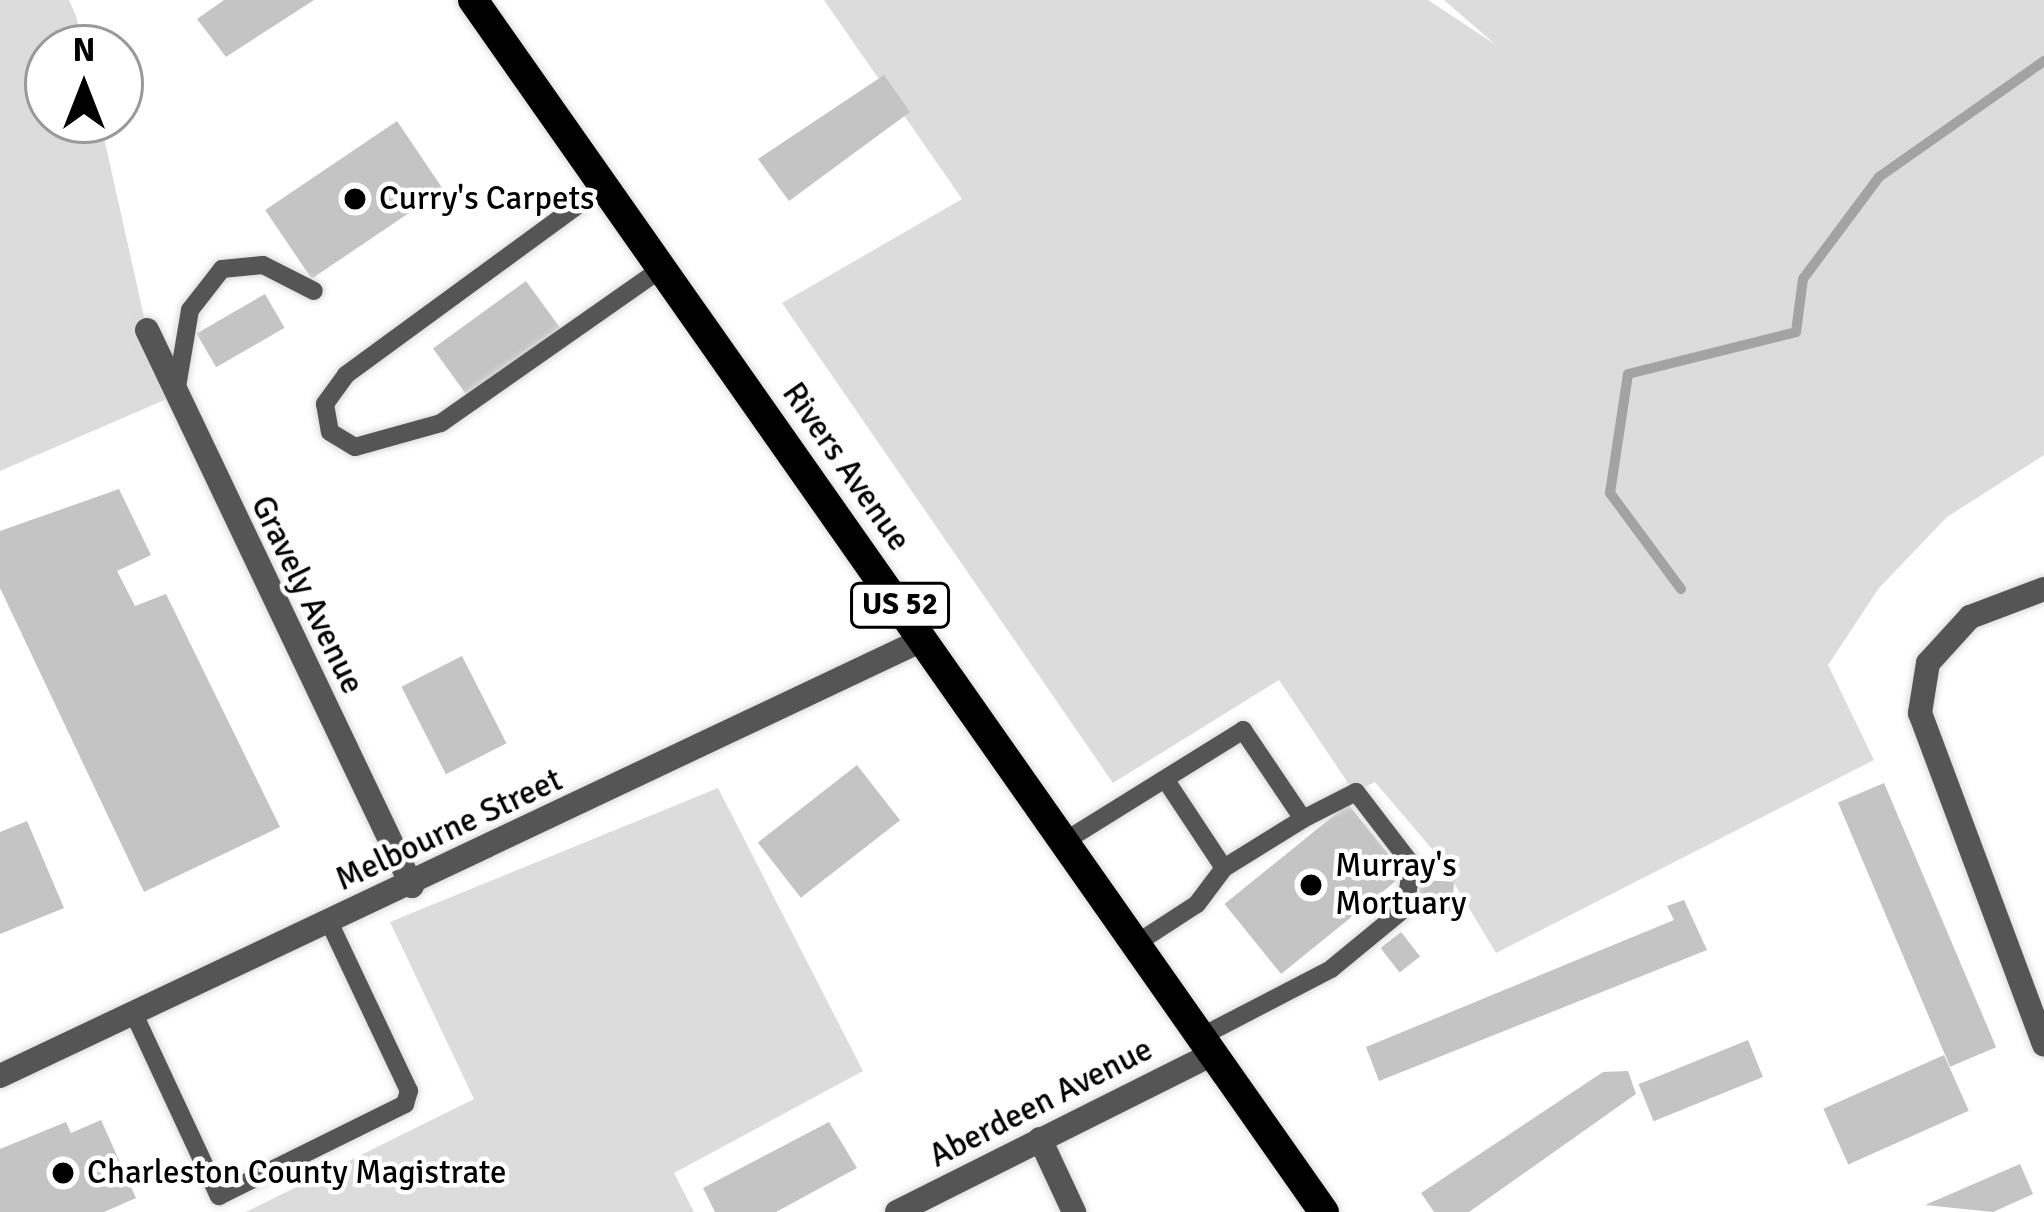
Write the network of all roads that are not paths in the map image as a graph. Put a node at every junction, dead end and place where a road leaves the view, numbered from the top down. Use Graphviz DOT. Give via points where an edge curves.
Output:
graph roads {
  1 [pos="473,0"];
  2 [pos="604,186"];
  3 [pos="662,268"];
  4 [pos="314,291"];
  5 [pos="147,330"];
  6 [pos="176,395"];
  7 [pos="2044,589"];
  8 [pos="924,639"];
  9 [pos="1167,782"];
  10 [pos="1304,819"];
  11 [pos="1065,841"];
  12 [pos="1224,868"];
  13 [pos="412,886"];
  14 [pos="330,924"];
  15 [pos="1137,943"];
  16 [pos="134,1014"];
  17 [pos="1208,1045"];
  18 [pos="2044,1045"];
  19 [pos="0,1076"];
  20 [pos="1040,1139"];
  21 [pos="219,1196"];
  22 [pos="206,1212"];
  23 [pos="897,1212"];
  24 [pos="1073,1212"];
  25 [pos="1324,1212"];
  1 -- 2 [label="main road, Rivers Avenue / US 52"];
  2 -- 3 [label="main road, Rivers Avenue / US 52"];
  2 -- 3 [label="lane" via="346,375 325,404 330,432 355,446 441,423"];
  3 -- 8 [label="main road, Rivers Avenue / US 52"];
  4 -- 6 [label="lane" via="263,266 222,269 190,310"];
  5 -- 6 [label="street, Gravely Avenue"];
  6 -- 13 [label="street, Gravely Avenue"];
  7 -- 18 [label="street" via="1970,617 1928,663 1919,713"];
  8 -- 11 [label="main road, Rivers Avenue / US 52"];
  8 -- 13 [label="street, Melbourne Street"];
  9 -- 10 [label="lane" via="1243,730"];
  9 -- 11 [label="lane"];
  9 -- 12 [label="lane"];
  10 -- 12 [label="lane"];
  10 -- 17 [label="lane" via="1356,792 1412,865 1405,908 1330,969"];
  11 -- 15 [label="main road, Rivers Avenue / US 52"];
  12 -- 15 [label="lane" via="1196,904"];
  13 -- 14 [label="street, Melbourne Street"];
  14 -- 16 [label="street, Melbourne Street"];
  14 -- 21 [label="lane" via="409,1091 406,1103"];
  15 -- 17 [label="main road, Rivers Avenue / US 52"];
  16 -- 19 [label="street, Melbourne Street"];
  16 -- 21 [label="lane"];
  17 -- 20 [label="street, Aberdeen Avenue"];
  17 -- 25 [label="main road, Rivers Avenue / US 52"];
  20 -- 23 [label="street, Aberdeen Avenue"];
  20 -- 24 [label="street"];
  21 -- 22 [label="lane"];
}
